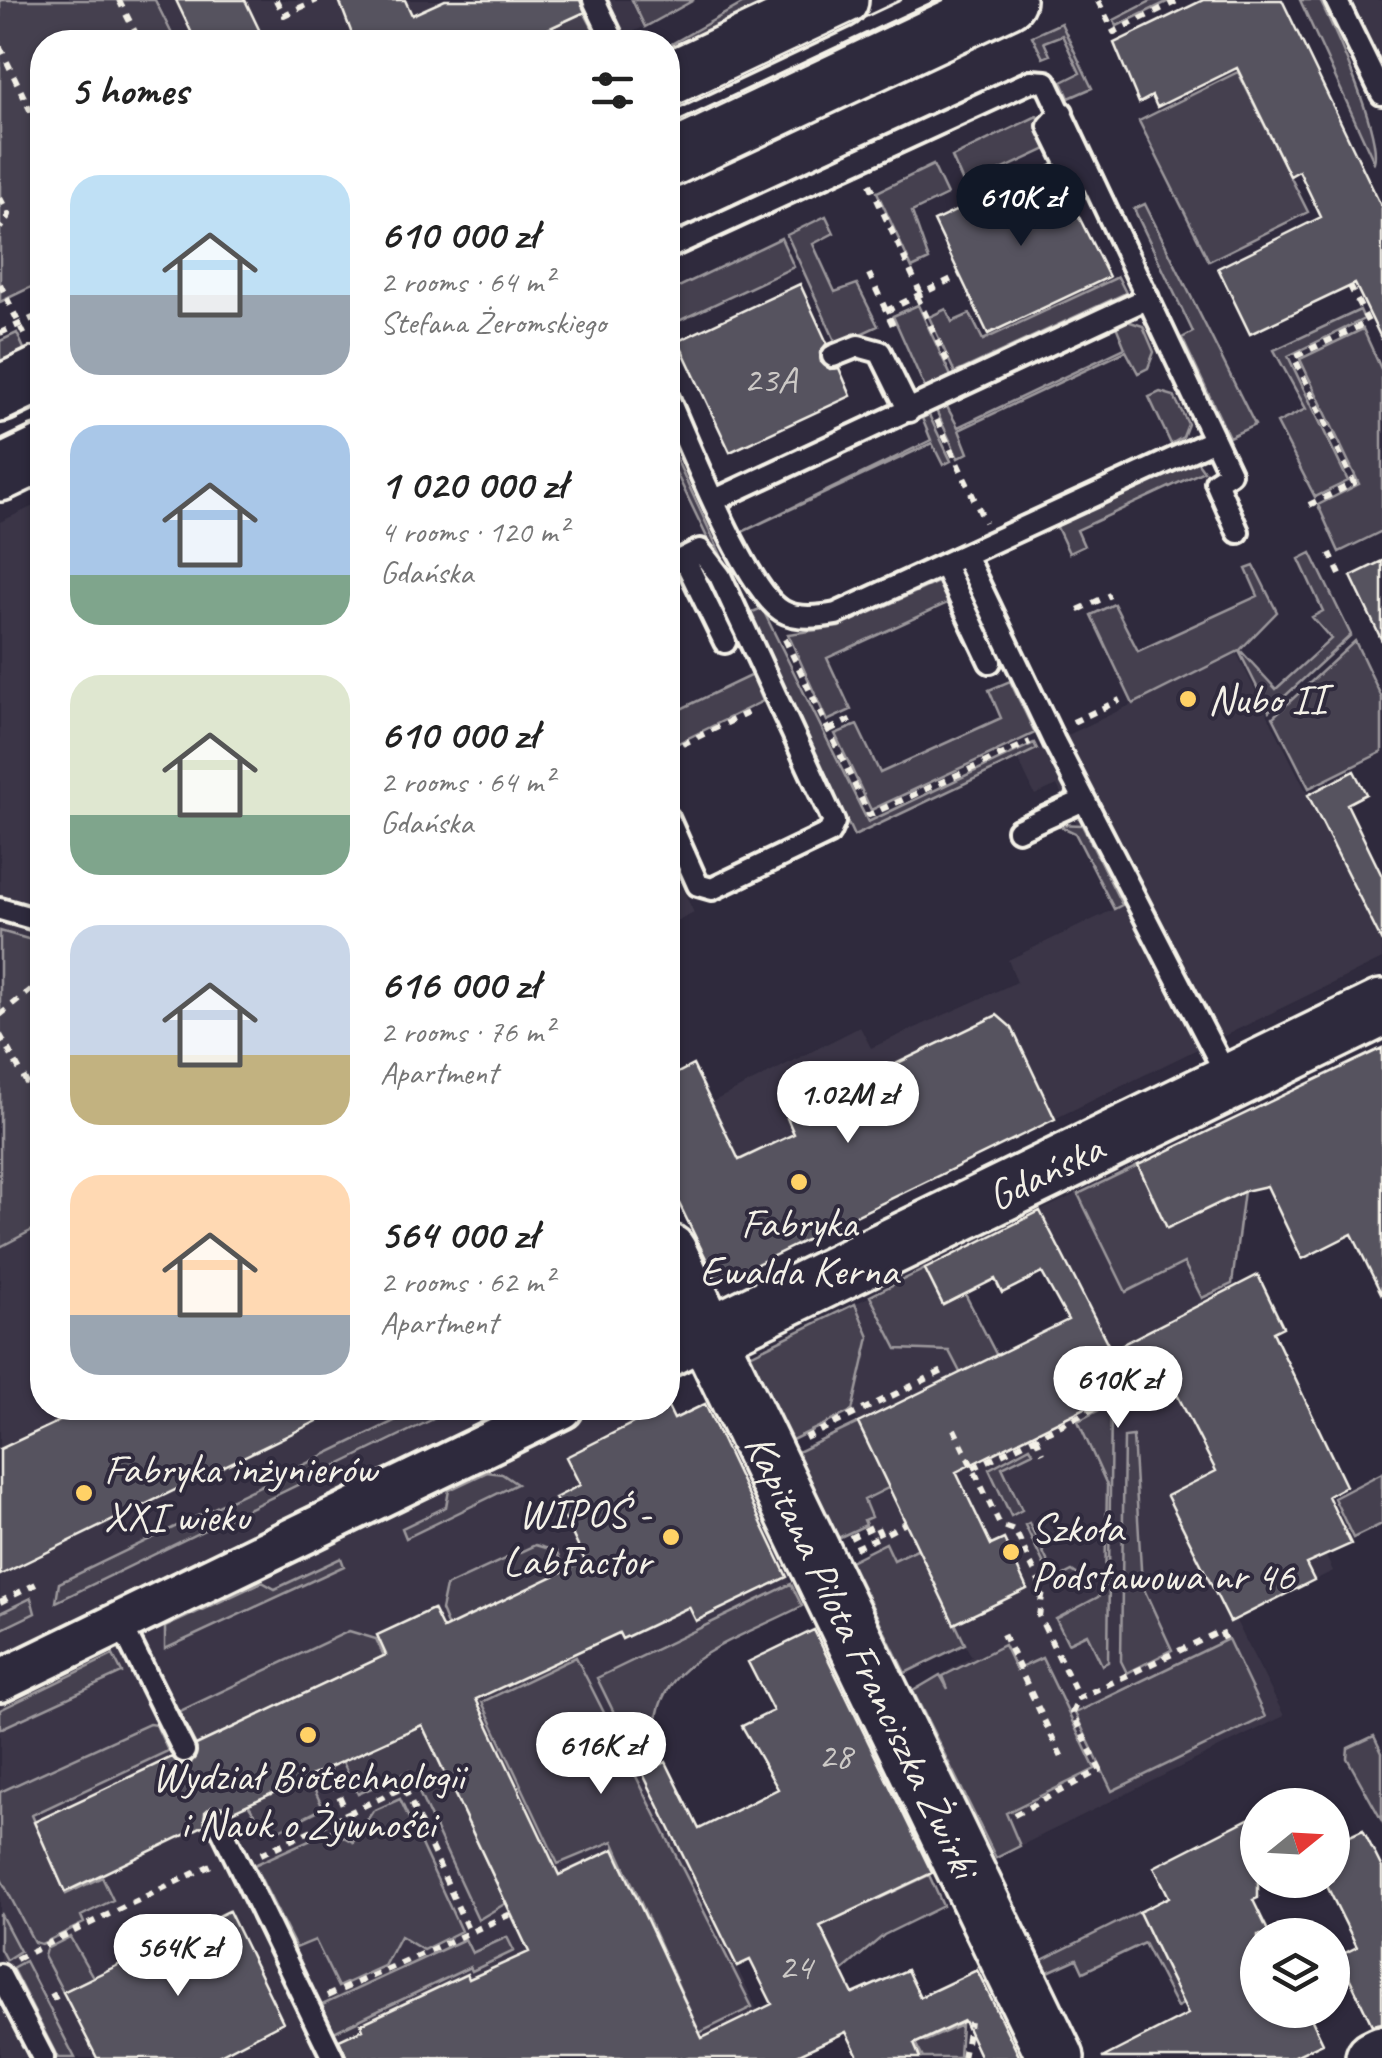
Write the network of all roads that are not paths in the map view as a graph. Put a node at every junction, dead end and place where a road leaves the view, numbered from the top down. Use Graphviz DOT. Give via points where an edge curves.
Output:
graph roads {
  1 [pos="594,0"];
  2 [pos="840,0"];
  3 [pos="1007,0"];
  4 [pos="1336,0"];
  5 [pos="608,30"];
  6 [pos="680,75"];
  7 [pos="1382,94"];
  8 [pos="1062,112"];
  9 [pos="680,153"];
  10 [pos="1077,184"];
  11 [pos="680,242"];
  12 [pos="1148,298"];
  13 [pos="833,356"];
  14 [pos="30,366"];
  15 [pos="0,394"];
  16 [pos="908,410"];
  17 [pos="680,424"];
  18 [pos="1214,440"];
  19 [pos="30,459"];
  20 [pos="0,473"];
  21 [pos="715,500"];
  22 [pos="1238,532"];
  23 [pos="966,555"];
  24 [pos="680,560"];
  25 [pos="944,565"];
  26 [pos="680,569"];
  27 [pos="724,642"];
  28 [pos="990,662"];
  29 [pos="1084,800"];
  30 [pos="1018,830"];
  31 [pos="680,844"];
  32 [pos="0,909"];
  33 [pos="30,918"];
  34 [pos="1382,1008"];
  35 [pos="1230,1082"];
  36 [pos="680,1308"];
  37 [pos="688,1346"];
  38 [pos="535,1420"];
  39 [pos="120,1622"];
  40 [pos="0,1681"];
  41 [pos="184,1752"];
  42 [pos="218,1819"];
  43 [pos="0,1975"];
  44 [pos="1382,2054"];
  45 [pos="43,2058"];
  46 [pos="333,2058"];
  47 [pos="1056,2058"];
  48 [pos="1374,2058"];
  1 -- 5 [label="lane"];
  2 -- 6 [label="street"];
  3 -- 9 [label="street"];
  4 -- 7 [label="lane"];
  8 -- 10 [label="lane" via="1049,126"];
  8 -- 11 [label="lane" via="1046,82 1036,79"];
  8 -- 12 [label="lane"];
  12 -- 16 [label="lane"];
  12 -- 18 [label="lane"];
  13 -- 16 [label="lane" via="858,346 880,352"];
  14 -- 15 [label="street"];
  16 -- 21 [label="lane"];
  17 -- 21 [label="lane"];
  18 -- 22 [label="lane" via="1230,473 1219,477 1217,488"];
  18 -- 23 [label="lane"];
  19 -- 20 [label="street"];
  21 -- 25 [label="lane" via="748,567 789,614 836,614"];
  23 -- 25 [label="lane"];
  23 -- 29 [label="lane"];
  24 -- 31 [label="lane" via="700,550 720,576 834,822 829,833 712,889 698,884"];
  25 -- 28 [label="lane"];
  26 -- 27 [label="lane"];
  29 -- 30 [label="lane"];
  29 -- 35 [label="lane"];
  32 -- 33 [label="lane"];
  34 -- 35 [label="street, Gdańska"];
  35 -- 37 [label="street, Gdańska"];
  36 -- 37 [label="street, Kapitana Pilota Franciszka Żwirki"];
  37 -- 47 [label="street, Kapitana Pilota Franciszka Żwirki"];
  38 -- 39 [label="street"];
  39 -- 40 [label="street"];
  39 -- 41 [label="lane"];
  42 -- 46 [label="lane"];
  43 -- 45 [label="lane"];
  44 -- 48 [label="street"];
}
